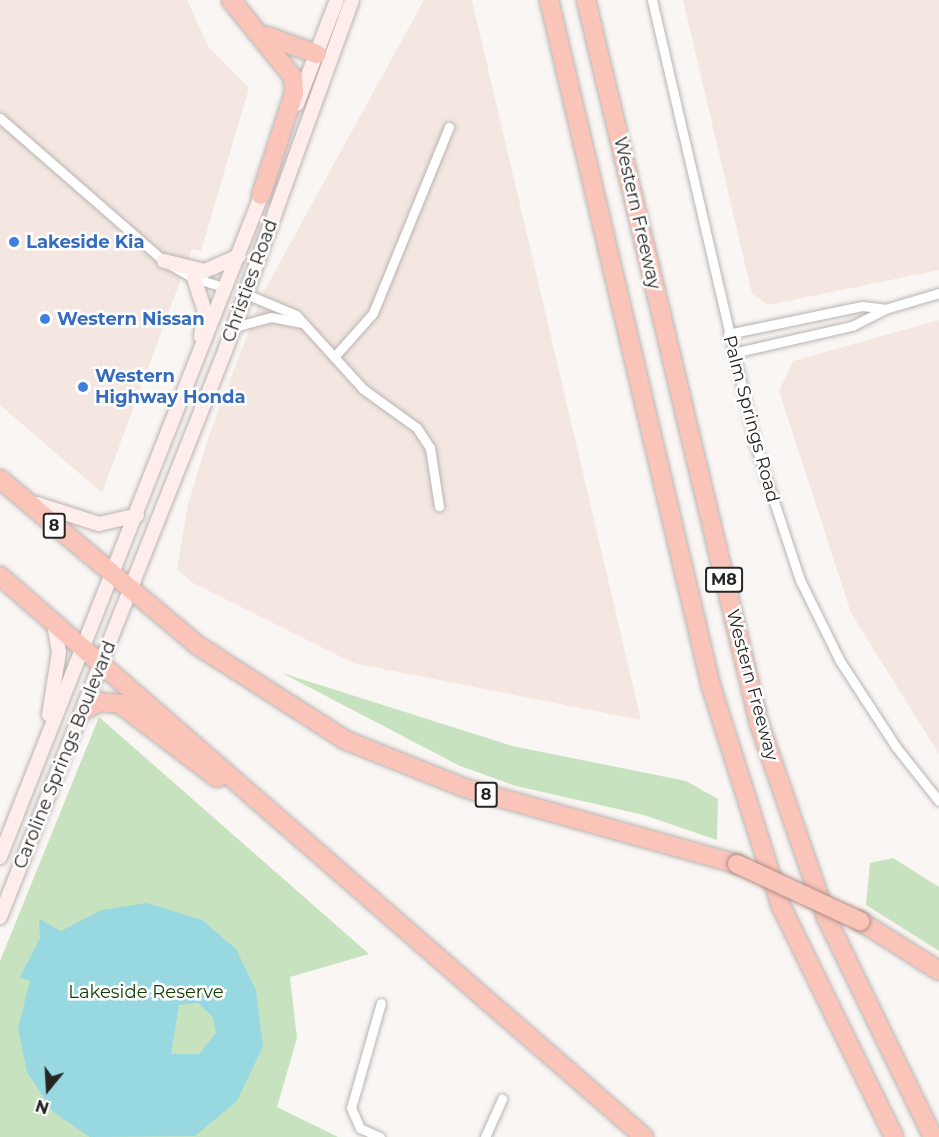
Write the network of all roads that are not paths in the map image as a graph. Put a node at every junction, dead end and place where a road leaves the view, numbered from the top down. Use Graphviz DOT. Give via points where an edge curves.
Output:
graph roads {
  1 [pos="231,0"];
  2 [pos="337,0"];
  3 [pos="346,0"];
  4 [pos="352,0"];
  5 [pos="549,0"];
  6 [pos="586,0"];
  7 [pos="652,0"];
  8 [pos="246,21"];
  9 [pos="317,54"];
  10 [pos="0,118"];
  11 [pos="449,127"];
  12 [pos="261,195"];
  13 [pos="239,256"];
  14 [pos="164,261"];
  15 [pos="194,278"];
  16 [pos="227,288"];
  17 [pos="939,293"];
  18 [pos="246,294"];
  19 [pos="885,309"];
  20 [pos="304,323"];
  21 [pos="234,327"];
  22 [pos="728,334"];
  23 [pos="733,353"];
  24 [pos="334,357"];
  25 [pos="185,397"];
  26 [pos="6,484"];
  27 [pos="439,507"];
  28 [pos="137,515"];
  29 [pos="0,576"];
  30 [pos="111,576"];
  31 [pos="128,592"];
  32 [pos="54,623"];
  33 [pos="85,650"];
  34 [pos="103,665"];
  35 [pos="85,710"];
  36 [pos="48,732"];
  37 [pos="939,801"];
  38 [pos="284,822"];
  39 [pos="2,851"];
  40 [pos="26,854"];
  41 [pos="0,917"];
  42 [pos="939,971"];
  43 [pos="381,1003"];
  44 [pos="502,1099"];
  45 [pos="381,1137"];
  46 [pos="485,1137"];
  47 [pos="644,1137"];
  48 [pos="894,1137"];
  49 [pos="933,1137"];
  1 -- 8 [label="highway"];
  2 -- 9 [label="main road, Christies Road"];
  3 -- 9 [label="main road" via="327,46"];
  4 -- 18 [label="main road, Christies Road"];
  5 -- 48 [label="highway, Western Freeway / M8" via="711,686 780,904"];
  6 -- 49 [label="highway, Western Freeway / M8" via="759,723 826,917"];
  7 -- 22 [label="street, Palm Springs Road"];
  8 -- 9 [label="highway" via="278,42"];
  8 -- 12 [label="highway" via="291,70 294,82"];
  9 -- 12 [label="main road, Christies Road"];
  10 -- 14 [label="street"];
  11 -- 24 [label="street" via="373,314"];
  12 -- 13 [label="main road, Christies Road"];
  13 -- 14 [label="main road" via="205,272"];
  13 -- 16 [label="main road, Christies Road"];
  14 -- 15 [label="street"];
  15 -- 16 [label="street"];
  15 -- 25 [label="main road" via="205,318"];
  16 -- 18 [label="main road"];
  16 -- 25 [label="main road, Christies Road"];
  17 -- 19 [label="street"];
  18 -- 20 [label="street" via="284,308"];
  18 -- 21 [label="main road, Christies Road"];
  19 -- 22 [label="street" via="862,306"];
  19 -- 23 [label="street" via="852,326"];
  20 -- 21 [label="street" via="271,317"];
  20 -- 24 [label="street"];
  21 -- 31 [label="main road, Christies Road"];
  22 -- 23 [label="street, Palm Springs Road"];
  23 -- 37 [label="street, Palm Springs Road" via="768,489 800,580 840,661 896,747"];
  24 -- 27 [label="street" via="363,389 424,436 433,459"];
  25 -- 28 [label="main road, Christies Road"];
  26 -- 28 [label="main road" via="81,521 113,524"];
  26 -- 30 [label="highway, 8"];
  28 -- 30 [label="main road, Christies Road"];
  29 -- 32 [label="highway"];
  30 -- 31 [label="highway, 8"];
  30 -- 33 [label="main road, Caroline Springs Boulevard"];
  31 -- 34 [label="main road, Caroline Springs Boulevard"];
  31 -- 42 [label="highway, 8, bridge" via="251,684 385,760 525,807 644,834 737,864 860,921"];
  32 -- 33 [label="highway"];
  32 -- 36 [label="main road" via="59,652"];
  33 -- 34 [label="highway"];
  33 -- 36 [label="main road, Caroline Springs Boulevard"];
  34 -- 35 [label="main road, Caroline Springs Boulevard"];
  34 -- 38 [label="highway"];
  35 -- 38 [label="highway" via="99,702 120,704"];
  35 -- 40 [label="main road, Caroline Springs Boulevard"];
  36 -- 39 [label="main road, Caroline Springs Boulevard"];
  38 -- 47 [label="highway"];
  39 -- 40 [label="main road"];
  40 -- 41 [label="main road, Caroline Springs Boulevard"];
  43 -- 45 [label="street" via="351,1108 360,1128"];
  44 -- 46 [label="street"];
}
